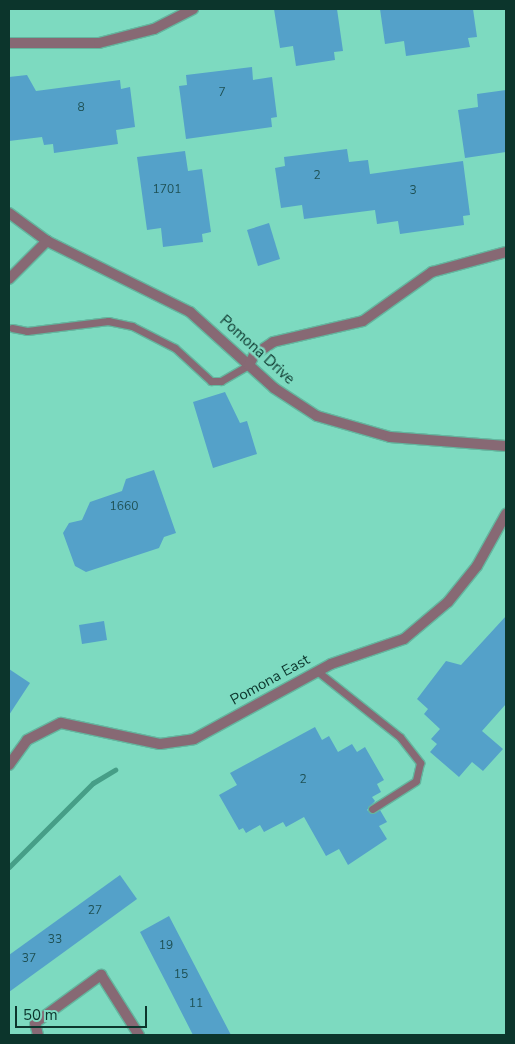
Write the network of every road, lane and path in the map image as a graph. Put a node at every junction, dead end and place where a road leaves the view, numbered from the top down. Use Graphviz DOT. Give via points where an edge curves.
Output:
graph roads {
  1 [pos="193,9"];
  2 [pos="9,43"];
  3 [pos="9,214"];
  4 [pos="47,241"];
  5 [pos="506,252"];
  6 [pos="9,279"];
  7 [pos="12,328"];
  8 [pos="249,365"];
  9 [pos="506,446"];
  10 [pos="506,514"];
  11 [pos="317,671"];
  12 [pos="9,765"];
  13 [pos="372,809"];
  14 [pos="38,1035"];
  15 [pos="139,1035"];
  1 -- 2 [label="street" via="154,29 98,43"];
  3 -- 4 [label="street, Pomona Drive"];
  4 -- 6 [label="street"];
  4 -- 8 [label="street, Pomona Drive" via="190,312"];
  5 -- 8 [label="street" via="432,272 363,321 273,342 254,355"];
  7 -- 8 [label="lane" via="26,331 108,321 132,326 175,348 211,381 222,381"];
  8 -- 9 [label="street, Pomona Drive" via="318,416 349,429 390,437"];
  10 -- 11 [label="street, Pomona East" via="477,566 423,626 404,639"];
  11 -- 12 [label="street, Pomona East" via="194,739 160,744 61,723 28,740"];
  11 -- 13 [label="lane" via="400,738 420,763 416,781"];
  14 -- 15 [label="street" via="35,1023 101,975"];
}
